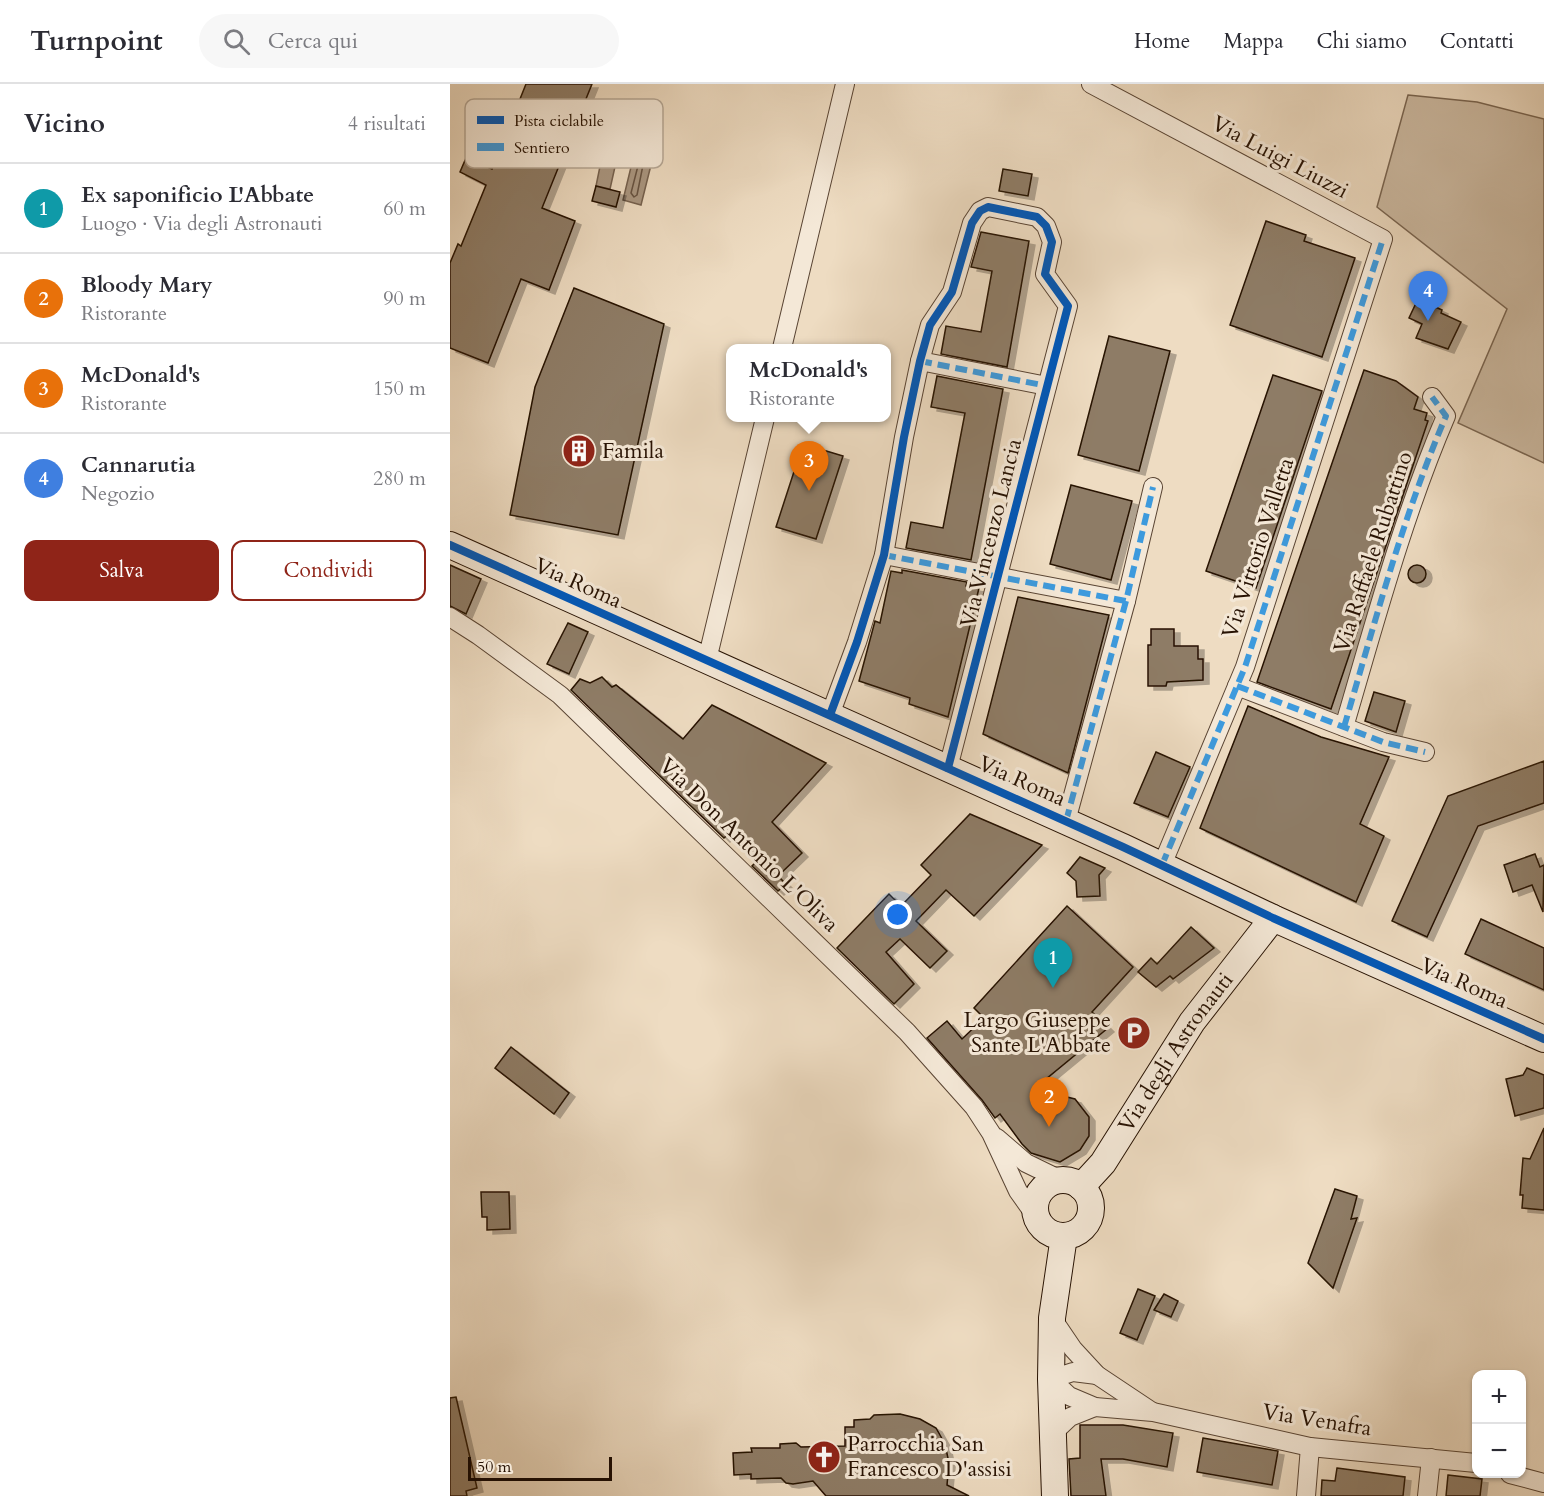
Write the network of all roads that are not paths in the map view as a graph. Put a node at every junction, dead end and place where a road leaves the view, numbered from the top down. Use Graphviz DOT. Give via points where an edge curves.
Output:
graph roads {
  1 [pos="845,84"];
  2 [pos="1091,84"];
  3 [pos="1383,239"];
  4 [pos="783,344"];
  5 [pos="920,361"];
  6 [pos="1047,386"];
  7 [pos="1432,397"];
  8 [pos="764,422"];
  9 [pos="1153,487"];
  10 [pos="450,545"];
  11 [pos="884,555"];
  12 [pos="998,576"];
  13 [pos="1126,601"];
  14 [pos="450,617"];
  15 [pos="707,660"];
  16 [pos="1237,686"];
  17 [pos="830,715"];
  18 [pos="1344,727"];
  19 [pos="1425,752"];
  20 [pos="948,768"];
  21 [pos="1066,821"];
  22 [pos="1162,865"];
  23 [pos="1273,918"];
  24 [pos="1544,1039"];
  25 [pos="991,1133"];
  26 [pos="1071,1184"];
  27 [pos="1035,1215"];
  28 [pos="1064,1236"];
  29 [pos="1052,1318"];
  30 [pos="1097,1375"];
  31 [pos="1051,1379"];
  32 [pos="1095,1407"];
  33 [pos="1153,1412"];
  34 [pos="1053,1433"];
  35 [pos="1310,1447"];
  36 [pos="1431,1458"];
  37 [pos="1472,1463"];
  38 [pos="1526,1478"];
  39 [pos="1544,1483"];
  40 [pos="1054,1496"];
  41 [pos="1306,1496"];
  42 [pos="1427,1496"];
  1 -- 4 [label="street"];
  2 -- 3 [label="street, Via Luigi Liuzzi"];
  3 -- 16 [label="street, Via Vittorio Valletta"];
  5 -- 6 [label="street"];
  5 -- 6 [label="street, Via Vincenzo Lancia" via="930,325 952,292 972,223 988,207 1037,217 1046,226 1052,242 1045,274 1068,306"];
  5 -- 11 [label="street"];
  6 -- 12 [label="street, Via Vincenzo Lancia"];
  7 -- 18 [label="street, Via Raffaele Rubattino" via="1446,416 1385,588"];
  8 -- 15 [label="street"];
  9 -- 13 [label="street"];
  10 -- 15 [label="street, Via Roma"];
  11 -- 12 [label="street"];
  11 -- 17 [label="street" via="858,642"];
  12 -- 13 [label="street"];
  12 -- 20 [label="street, Via Vincenzo Lancia"];
  13 -- 21 [label="street"];
  14 -- 25 [label="street, Via Don Antonio L'Oliva" via="568,703 907,1032 974,1107"];
  15 -- 17 [label="street, Via Roma"];
  16 -- 18 [label="street"];
  16 -- 22 [label="street, Via Vittorio Valletta"];
  17 -- 20 [label="street, Via Roma"];
  18 -- 19 [label="street"];
  20 -- 21 [label="street, Via Roma"];
  21 -- 22 [label="street, Via Roma"];
  22 -- 23 [label="street, Via Roma"];
  23 -- 24 [label="street, Via Roma"];
  23 -- 26 [label="street, Via degli Astronauti" via="1192,1022 1103,1163"];
  25 -- 26 [label="street, Via Don Antonio L'Oliva" via="1026,1163"];
  25 -- 27 [label="street, Via Don Antonio L'Oliva" via="1018,1191"];
  26 -- 27 [label="street" via="1044,1188 1038,1196"];
  26 -- 28 [label="street" via="1087,1195 1090,1213 1081,1229"];
  27 -- 28 [label="street" via="1049,1233"];
  28 -- 29 [label="street"];
  29 -- 30 [label="street, Via Venafra"];
  29 -- 31 [label="street"];
  30 -- 31 [label="street" via="1073,1372"];
  30 -- 33 [label="street, Via Venafra"];
  31 -- 32 [label="street, Via Venafra" via="1070,1396"];
  31 -- 34 [label="street"];
  32 -- 33 [label="street, Via Venafra"];
  32 -- 34 [label="street, Via Venafra" via="1070,1417"];
  33 -- 35 [label="street, Via Venafra"];
  34 -- 40 [label="street"];
  35 -- 36 [label="street, Via Venafra"];
  35 -- 41 [label="street"];
  36 -- 37 [label="street, Via Venafra"];
  36 -- 42 [label="street"];
  38 -- 39 [label="street"];
}
